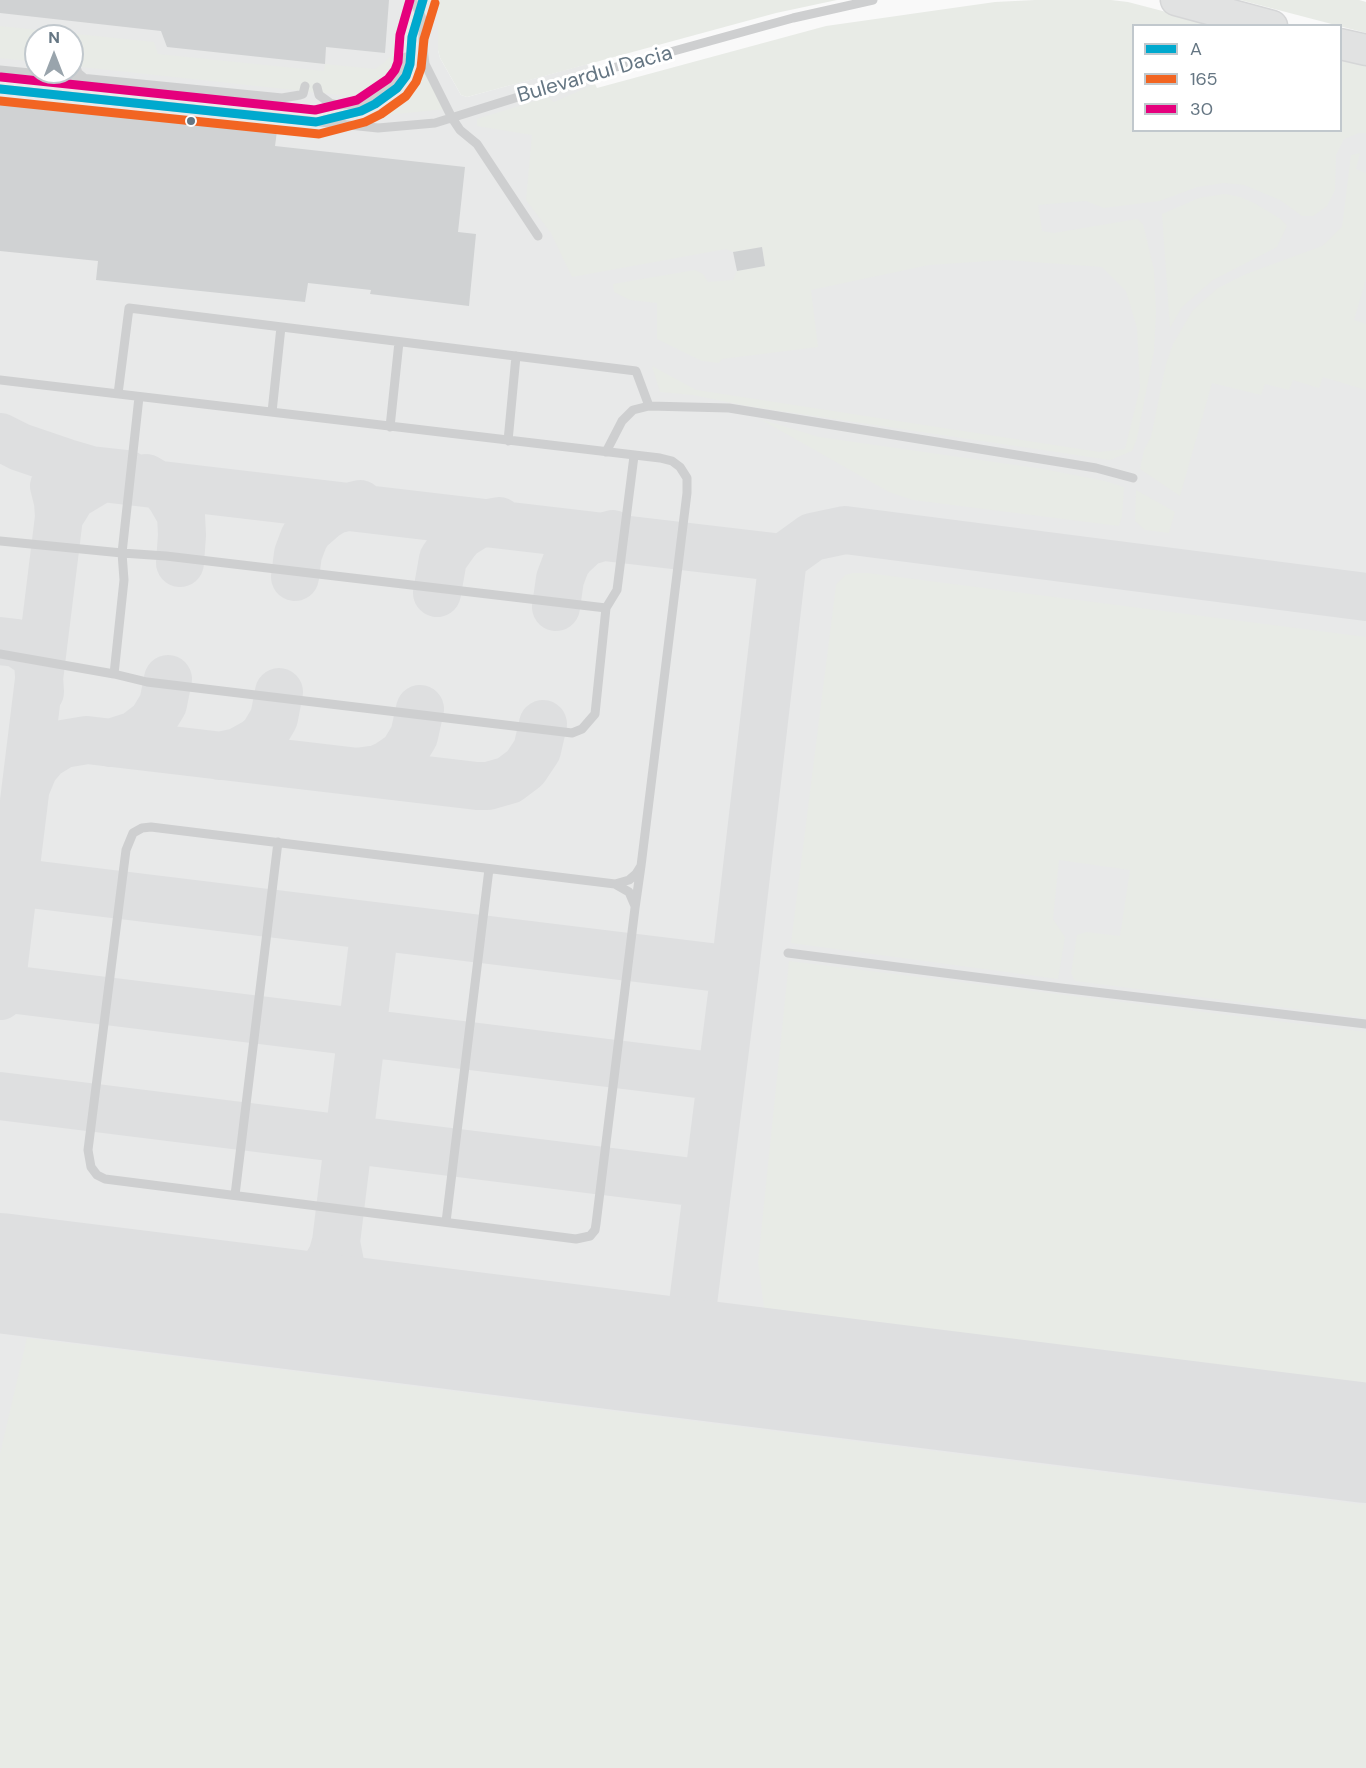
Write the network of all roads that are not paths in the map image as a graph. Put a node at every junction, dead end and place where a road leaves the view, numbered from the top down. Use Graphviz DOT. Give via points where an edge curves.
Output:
graph roads {
  1 [pos="412,0"];
  2 [pos="423,0"];
  3 [pos="873,0"];
  4 [pos="1176,0"];
  5 [pos="420,12"];
  6 [pos="1265,24"];
  7 [pos="1342,44"];
  8 [pos="410,46"];
  9 [pos="1366,50"];
  10 [pos="0,70"];
  11 [pos="24,71"];
  12 [pos="84,78"];
  13 [pos="305,86"];
  14 [pos="316,87"];
  15 [pos="0,88"];
  16 [pos="452,118"];
  17 [pos="316,122"];
  18 [pos="538,236"];
  19 [pos="281,327"];
  20 [pos="399,342"];
  21 [pos="516,356"];
  22 [pos="0,380"];
  23 [pos="118,394"];
  24 [pos="139,397"];
  25 [pos="649,406"];
  26 [pos="272,412"];
  27 [pos="390,427"];
  28 [pos="508,441"];
  29 [pos="606,452"];
  30 [pos="634,456"];
  31 [pos="1133,478"];
  32 [pos="0,541"];
  33 [pos="122,553"];
  34 [pos="606,608"];
  35 [pos="0,654"];
  36 [pos="114,674"];
  37 [pos="278,842"];
  38 [pos="641,866"];
  39 [pos="489,868"];
  40 [pos="615,884"];
  41 [pos="635,908"];
  42 [pos="788,953"];
  43 [pos="1366,1024"];
  44 [pos="235,1196"];
  45 [pos="446,1222"];
  1 -- 5 [label="lane"];
  2 -- 5 [label="lane, Bulevardul Dacia"];
  3 -- 16 [label="lane, Bulevardul Dacia" via="792,18 609,69"];
  4 -- 6 [label="main road"];
  5 -- 8 [label="lane, Bulevardul Dacia"];
  5 -- 16 [label="lane" via="425,64"];
  7 -- 9 [label="main road"];
  8 -- 14 [label="lane" via="404,66 395,77 357,104 330,103 319,96"];
  8 -- 17 [label="lane, Bulevardul Dacia" via="406,76 388,96 362,111"];
  10 -- 11 [label="lane"];
  12 -- 13 [label="lane" via="289,98 303,94"];
  15 -- 17 [label="lane, Bulevardul Dacia"];
  16 -- 17 [label="lane, Bulevardul Dacia" via="378,128"];
  16 -- 18 [label="lane" via="477,144"];
  19 -- 20 [label="lane"];
  19 -- 23 [label="lane" via="129,308"];
  19 -- 26 [label="lane"];
  20 -- 21 [label="lane"];
  20 -- 27 [label="lane"];
  21 -- 25 [label="lane" via="636,371"];
  21 -- 28 [label="lane"];
  22 -- 23 [label="lane"];
  23 -- 24 [label="lane"];
  24 -- 26 [label="lane"];
  24 -- 33 [label="lane"];
  25 -- 29 [label="lane" via="633,410 622,421"];
  25 -- 31 [label="lane" via="729,408 1096,468"];
  26 -- 27 [label="lane"];
  27 -- 28 [label="lane"];
  28 -- 29 [label="lane"];
  29 -- 30 [label="lane"];
  30 -- 34 [label="lane" via="617,590"];
  30 -- 38 [label="lane" via="672,461 687,478"];
  32 -- 33 [label="lane"];
  33 -- 34 [label="lane"];
  33 -- 36 [label="lane" via="124,580"];
  34 -- 36 [label="lane" via="595,714 582,729 572,733 147,682"];
  35 -- 36 [label="lane"];
  37 -- 39 [label="lane"];
  37 -- 44 [label="lane"];
  37 -- 44 [label="lane" via="151,827 133,833 128,841 88,1150 91,1167 105,1179"];
  38 -- 40 [label="lane" via="629,880"];
  38 -- 41 [label="lane"];
  39 -- 40 [label="lane"];
  39 -- 45 [label="lane"];
  40 -- 41 [label="lane" via="629,892"];
  41 -- 45 [label="lane" via="595,1230 590,1236 576,1239"];
  42 -- 43 [label="lane"];
  44 -- 45 [label="lane"];
}
